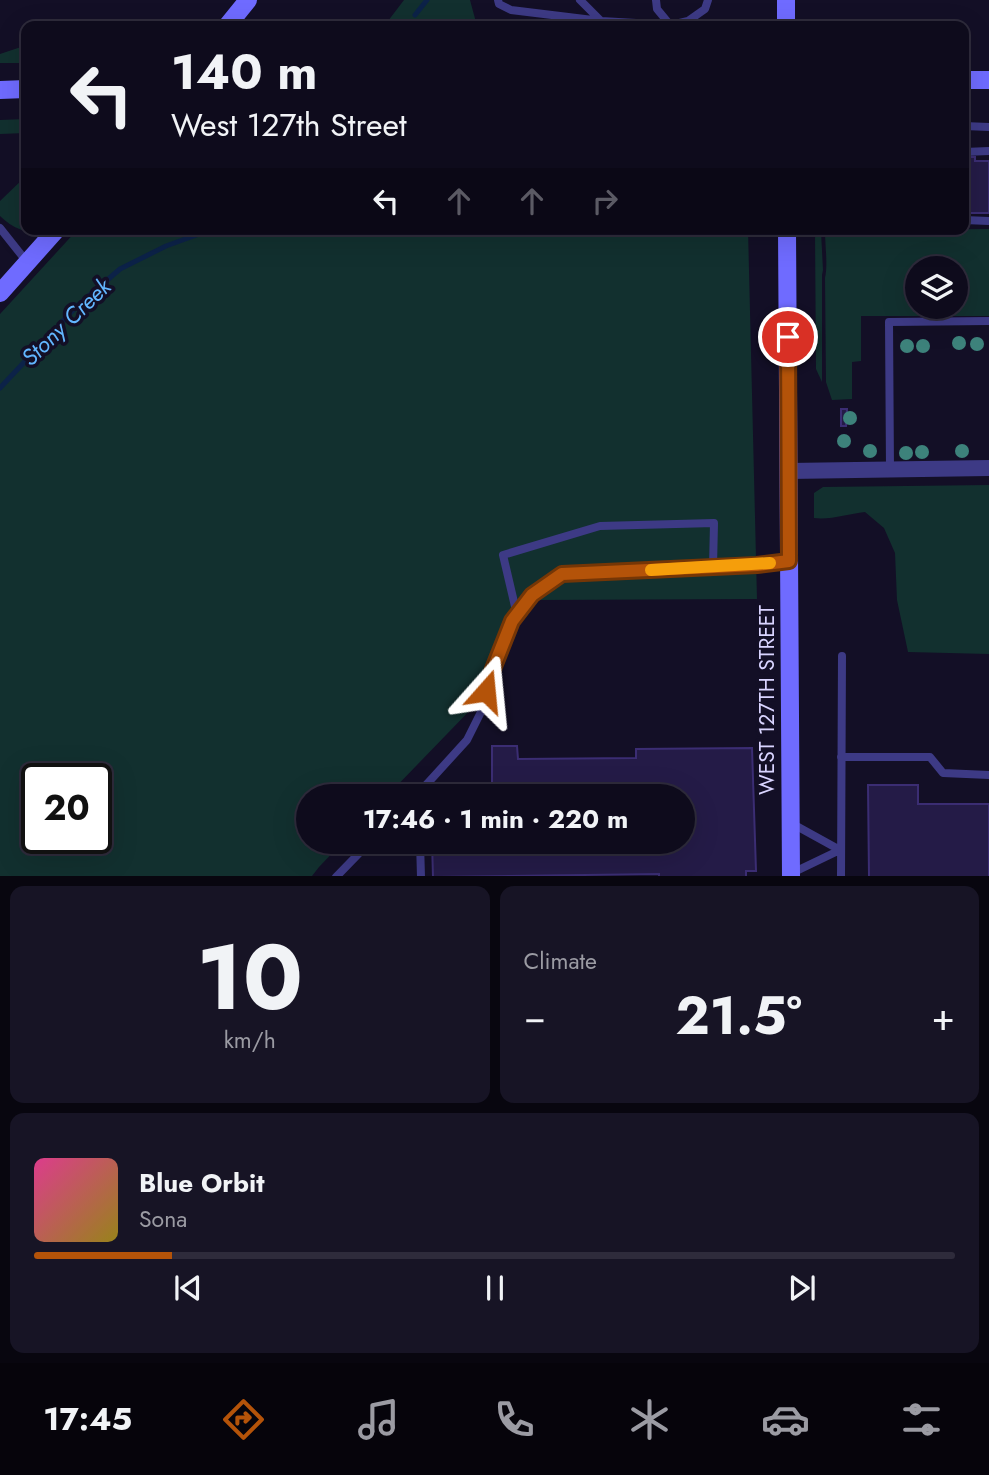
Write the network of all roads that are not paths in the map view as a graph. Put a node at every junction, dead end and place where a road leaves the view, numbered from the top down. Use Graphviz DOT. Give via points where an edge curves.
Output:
graph roads {
  1 [pos="238,0"];
  2 [pos="248,0"];
  3 [pos="498,0"];
  4 [pos="580,0"];
  5 [pos="656,0"];
  6 [pos="708,0"];
  7 [pos="786,0"];
  8 [pos="231,21"];
  9 [pos="601,21"];
  10 [pos="667,21"];
  11 [pos="688,21"];
  12 [pos="786,21"];
  13 [pos="969,80"];
  14 [pos="989,80"];
  15 [pos="21,89"];
  16 [pos="0,90"];
  17 [pos="969,126"];
  18 [pos="989,127"];
  19 [pos="989,151"];
  20 [pos="969,152"];
  21 [pos="969,220"];
  22 [pos="989,221"];
  23 [pos="0,228"];
  24 [pos="52,235"];
  25 [pos="787,235"];
  26 [pos="27,262"];
  27 [pos="0,293"];
  28 [pos="989,321"];
  29 [pos="989,468"];
  30 [pos="890,470"];
  31 [pos="789,471"];
  32 [pos="789,561"];
  33 [pos="713,567"];
  34 [pos="517,615"];
  35 [pos="842,656"];
  36 [pos="841,757"];
  37 [pos="989,775"];
  38 [pos="427,784"];
  39 [pos="791,823"];
  40 [pos="840,850"];
  41 [pos="358,854"];
  42 [pos="420,854"];
  43 [pos="791,875"];
  44 [pos="336,876"];
  45 [pos="421,876"];
  46 [pos="841,876"];
  1 -- 2 [label="lane"];
  2 -- 8 [label="main road"];
  3 -- 9 [label="lane" via="511,10"];
  4 -- 9 [label="lane"];
  5 -- 10 [label="lane"];
  6 -- 11 [label="lane" via="705,9"];
  7 -- 12 [label="main road"];
  13 -- 14 [label="main road"];
  15 -- 16 [label="main road"];
  17 -- 18 [label="lane"];
  19 -- 20 [label="lane"];
  21 -- 22 [label="lane"];
  23 -- 26 [label="lane"];
  24 -- 26 [label="main road"];
  25 -- 31 [label="main road, WEST 127TH STREET"];
  26 -- 27 [label="main road"];
  28 -- 30 [label="lane" via="889,322"];
  29 -- 30 [label="street"];
  30 -- 31 [label="street"];
  31 -- 32 [label="main road, WEST 127TH STREET"];
  32 -- 33 [label="lane"];
  32 -- 39 [label="main road, WEST 127TH STREET"];
  33 -- 34 [label="lane" via="562,574 532,595"];
  33 -- 34 [label="lane" via="714,523 600,526 503,555"];
  34 -- 38 [label="lane" via="467,740"];
  35 -- 36 [label="lane"];
  36 -- 37 [label="lane" via="930,757 943,773"];
  36 -- 40 [label="lane"];
  39 -- 40 [label="lane"];
  39 -- 43 [label="main road, WEST 127TH STREET"];
  40 -- 43 [label="lane"];
  40 -- 46 [label="lane"];
  41 -- 44 [label="lane"];
  42 -- 45 [label="lane"];
}
